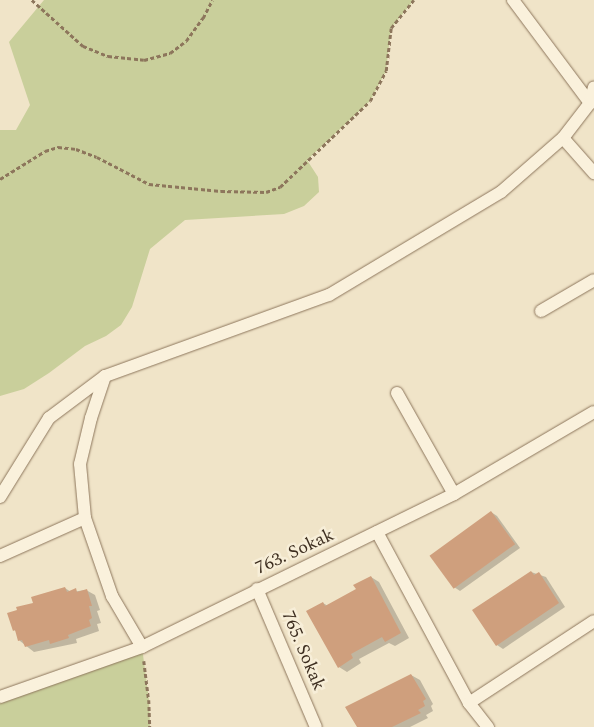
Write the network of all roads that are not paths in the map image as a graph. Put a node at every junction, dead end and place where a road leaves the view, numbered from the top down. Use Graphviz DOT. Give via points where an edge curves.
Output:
graph roads {
  1 [pos="513,0"];
  2 [pos="594,87"];
  3 [pos="592,102"];
  4 [pos="563,138"];
  5 [pos="594,173"];
  6 [pos="594,280"];
  7 [pos="541,311"];
  8 [pos="105,376"];
  9 [pos="397,393"];
  10 [pos="594,412"];
  11 [pos="454,494"];
  12 [pos="0,497"];
  13 [pos="85,518"];
  14 [pos="377,532"];
  15 [pos="0,556"];
  16 [pos="257,589"];
  17 [pos="594,621"];
  18 [pos="142,647"];
  19 [pos="0,697"];
  20 [pos="469,703"];
  21 [pos="316,727"];
  22 [pos="488,727"];
  1 -- 3 [label="street"];
  2 -- 3 [label="street"];
  3 -- 4 [label="street"];
  4 -- 5 [label="street"];
  4 -- 8 [label="street" via="500,192 329,295"];
  6 -- 7 [label="street"];
  8 -- 12 [label="street" via="49,418"];
  8 -- 13 [label="street" via="90,418 80,464"];
  9 -- 11 [label="street"];
  10 -- 11 [label="street, 763. Sokak"];
  11 -- 14 [label="street, 763. Sokak"];
  13 -- 15 [label="street"];
  13 -- 18 [label="street" via="112,596"];
  14 -- 16 [label="street, 763. Sokak"];
  14 -- 20 [label="street"];
  16 -- 18 [label="street, 763. Sokak"];
  16 -- 21 [label="street, 765. Sokak"];
  17 -- 20 [label="street"];
  18 -- 19 [label="street, 763. Sokak"];
  20 -- 22 [label="street"];
}
